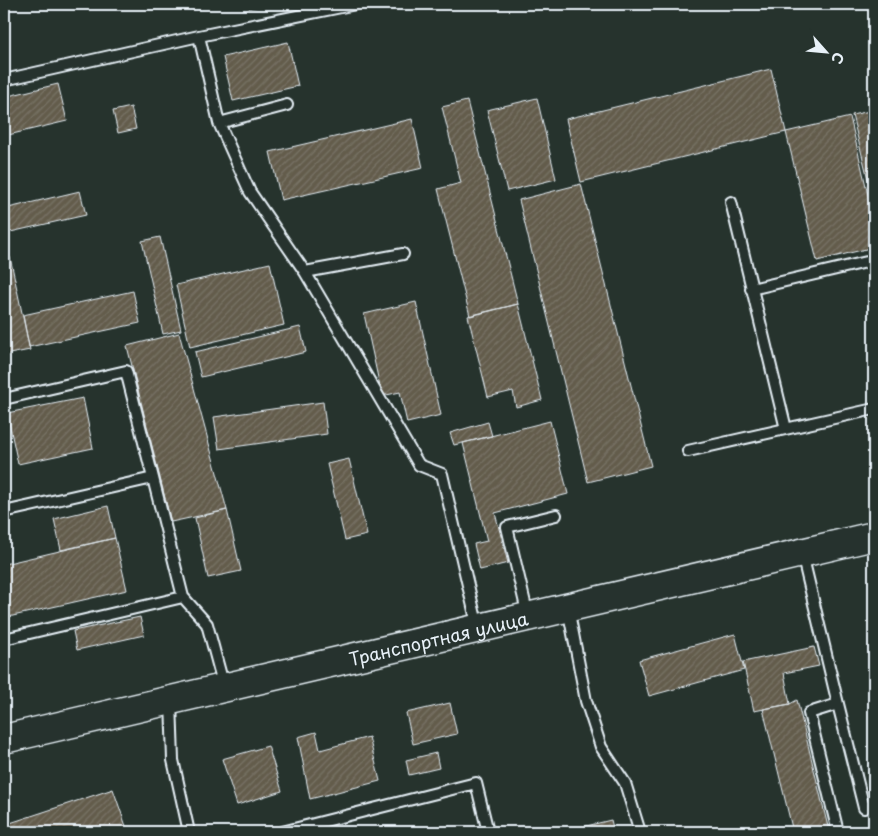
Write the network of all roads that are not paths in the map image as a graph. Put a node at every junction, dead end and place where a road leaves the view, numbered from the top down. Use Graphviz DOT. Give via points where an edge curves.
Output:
graph roads {
  1 [pos="356,4"];
  2 [pos="199,36"];
  3 [pos="4,80"];
  4 [pos="287,105"];
  5 [pos="219,123"];
  6 [pos="731,202"];
  7 [pos="403,254"];
  8 [pos="872,261"];
  9 [pos="305,272"];
  10 [pos="874,275"];
  11 [pos="752,289"];
  12 [pos="4,399"];
  13 [pos="874,409"];
  14 [pos="786,429"];
  15 [pos="688,451"];
  16 [pos="153,478"];
  17 [pos="4,512"];
  18 [pos="556,515"];
  19 [pos="874,536"];
  20 [pos="802,553"];
  21 [pos="183,597"];
  22 [pos="568,607"];
  23 [pos="528,617"];
  24 [pos="478,629"];
  25 [pos="4,639"];
  26 [pos="224,688"];
  27 [pos="171,700"];
  28 [pos="838,704"];
  29 [pos="4,739"];
  30 [pos="874,805"];
  31 [pos="189,832"];
  32 [pos="282,832"];
  33 [pos="488,832"];
  34 [pos="640,832"];
  35 [pos="838,832"];
  1 -- 2 [label="lane"];
  2 -- 3 [label="lane"];
  2 -- 5 [label="lane"];
  4 -- 5 [label="lane"];
  5 -- 9 [label="lane" via="250,192"];
  6 -- 11 [label="lane"];
  7 -- 9 [label="lane"];
  8 -- 10 [label="lane"];
  8 -- 11 [label="lane"];
  9 -- 24 [label="lane" via="419,466 442,474"];
  11 -- 14 [label="lane"];
  12 -- 16 [label="lane" via="126,371"];
  13 -- 14 [label="lane"];
  14 -- 15 [label="lane"];
  16 -- 17 [label="lane"];
  16 -- 21 [label="lane"];
  18 -- 23 [label="lane" via="507,527"];
  19 -- 20 [label="main road, Транспортная улица"];
  20 -- 22 [label="main road, Транспортная улица"];
  20 -- 28 [label="lane"];
  21 -- 25 [label="lane"];
  21 -- 26 [label="lane" via="207,624"];
  22 -- 23 [label="main road, Транспортная улица"];
  22 -- 34 [label="lane" via="586,701 601,747 625,783"];
  23 -- 24 [label="main road, Транспортная улица"];
  24 -- 26 [label="main road, Транспортная улица"];
  26 -- 27 [label="main road, Транспортная улица"];
  27 -- 29 [label="main road, Транспортная улица"];
  27 -- 31 [label="lane" via="173,760"];
  28 -- 30 [label="lane" via="864,808"];
  28 -- 35 [label="lane" via="809,713"];
  32 -- 33 [label="lane" via="476,784"];
}
